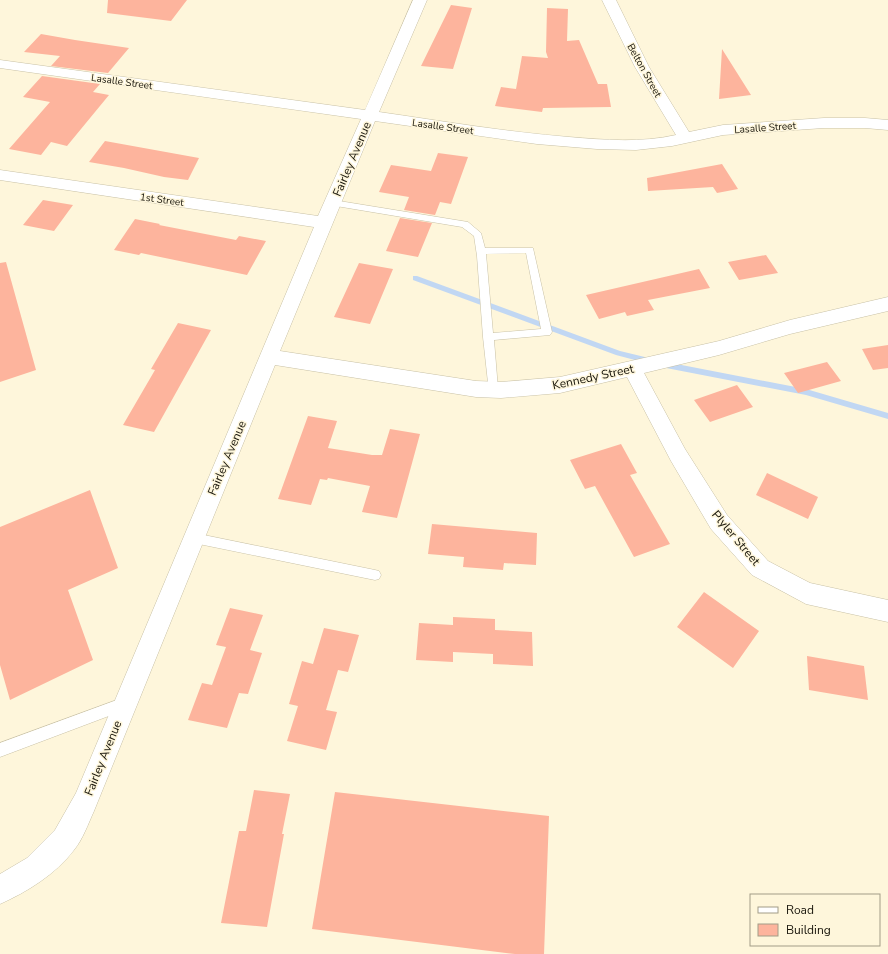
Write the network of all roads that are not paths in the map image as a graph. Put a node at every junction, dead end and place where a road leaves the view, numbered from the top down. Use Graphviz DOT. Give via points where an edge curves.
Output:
graph roads {
  1 [pos="420,0"];
  2 [pos="609,0"];
  3 [pos="0,64"];
  4 [pos="370,116"];
  5 [pos="888,125"];
  6 [pos="685,138"];
  7 [pos="0,174"];
  8 [pos="332,203"];
  9 [pos="324,223"];
  10 [pos="481,251"];
  11 [pos="888,304"];
  12 [pos="488,337"];
  13 [pos="269,357"];
  14 [pos="632,369"];
  15 [pos="493,389"];
  16 [pos="194,538"];
  17 [pos="375,575"];
  18 [pos="888,612"];
  19 [pos="126,703"];
  20 [pos="0,750"];
  21 [pos="0,890"];
  1 -- 4 [label="street, Fairley Avenue"];
  2 -- 6 [label="street, Belton Street" via="642,67"];
  3 -- 4 [label="street, Lasalle Street"];
  4 -- 6 [label="street, Lasalle Street" via="537,139 596,144 636,145"];
  4 -- 8 [label="street, Fairley Avenue"];
  5 -- 6 [label="street, Lasalle Street" via="824,123 723,130"];
  7 -- 9 [label="street, 1st Street"];
  8 -- 9 [label="street, Fairley Avenue"];
  8 -- 10 [label="lane" via="465,224 478,235"];
  9 -- 13 [label="street, Fairley Avenue"];
  10 -- 12 [label="lane"];
  10 -- 12 [label="lane" via="530,250 547,332"];
  11 -- 14 [label="street, Kennedy Street"];
  12 -- 15 [label="lane"];
  13 -- 15 [label="street, Kennedy Street" via="476,389"];
  13 -- 16 [label="street, Fairley Avenue"];
  14 -- 15 [label="street, Kennedy Street" via="560,385"];
  14 -- 18 [label="street, Plyler Street" via="678,455 719,522 760,568 806,593"];
  16 -- 17 [label="lane"];
  16 -- 19 [label="street, Fairley Avenue"];
  19 -- 20 [label="lane"];
  19 -- 21 [label="street, Fairley Avenue" via="85,802 65,840 37,868"];
}
